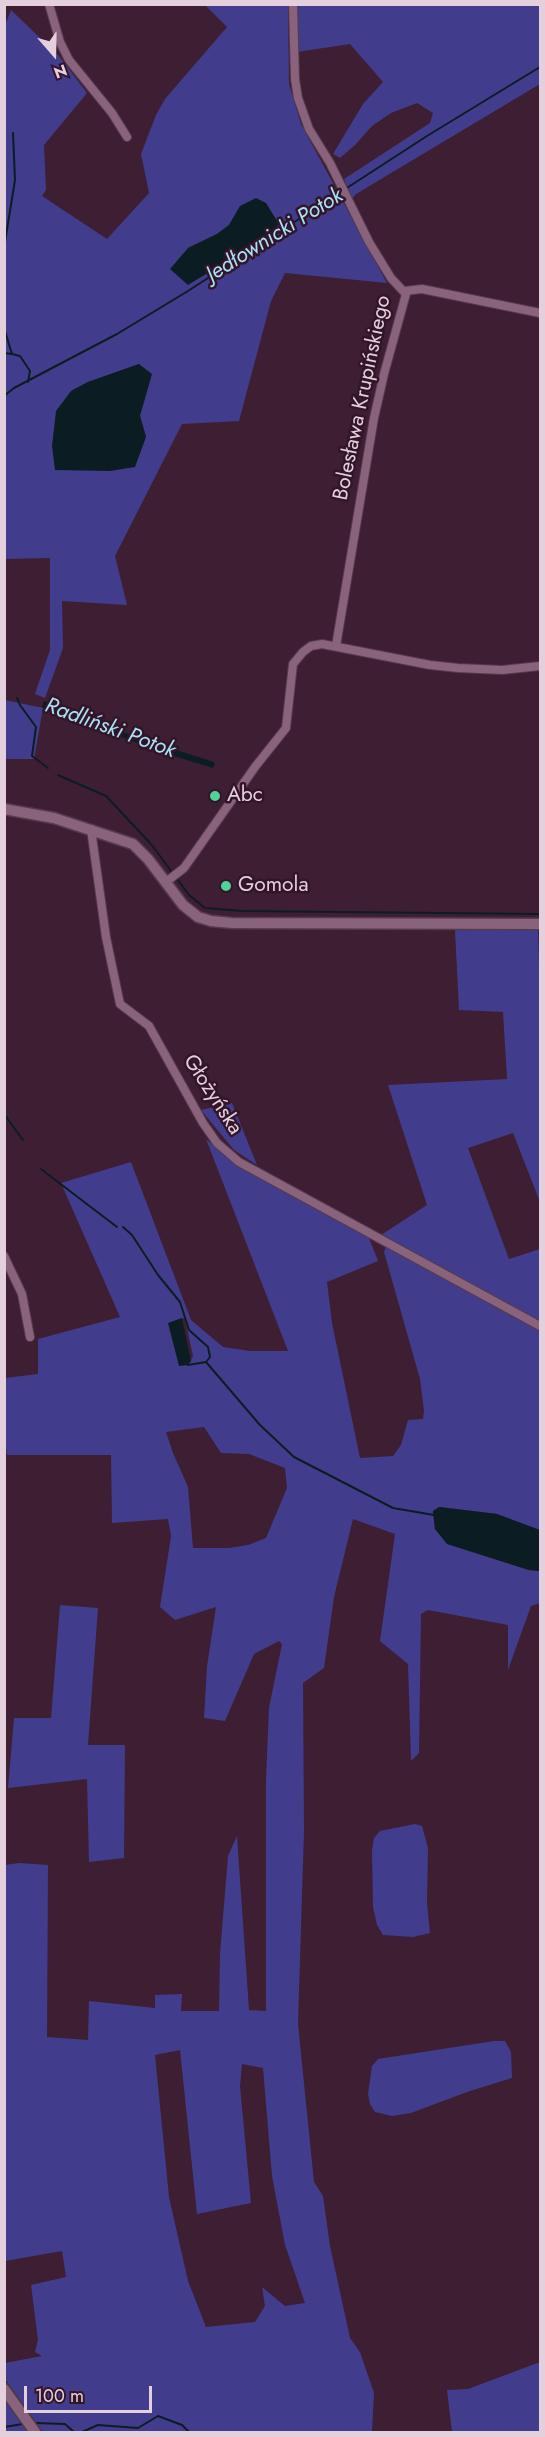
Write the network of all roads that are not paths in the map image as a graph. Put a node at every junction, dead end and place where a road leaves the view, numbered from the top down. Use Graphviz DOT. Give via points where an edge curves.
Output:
graph roads {
  1 [pos="49,4"];
  2 [pos="293,4"];
  3 [pos="127,137"];
  4 [pos="405,291"];
  5 [pos="540,313"];
  6 [pos="336,646"];
  7 [pos="540,666"];
  8 [pos="4,809"];
  9 [pos="91,829"];
  10 [pos="172,878"];
  11 [pos="540,924"];
  12 [pos="4,1256"];
  13 [pos="540,1326"];
  14 [pos="30,1336"];
  15 [pos="4,2389"];
  16 [pos="35,2433"];
  1 -- 3 [label="street" via="69,60"];
  2 -- 4 [label="street, Bolesława Krupińskiego" via="298,98 309,129 391,278"];
  4 -- 5 [label="street" via="422,289"];
  4 -- 6 [label="street, Bolesława Krupińskiego" via="374,418"];
  6 -- 7 [label="street" via="448,667 501,670"];
  6 -- 10 [label="street" via="311,645 293,664 286,728 184,868"];
  8 -- 9 [label="street"];
  9 -- 10 [label="street" via="133,844"];
  9 -- 13 [label="street, Głożyńska" via="120,1004 149,1026 217,1143 239,1162"];
  10 -- 11 [label="street" via="183,904 198,917 211,921"];
  12 -- 14 [label="street" via="22,1294"];
  15 -- 16 [label="street"];
}
